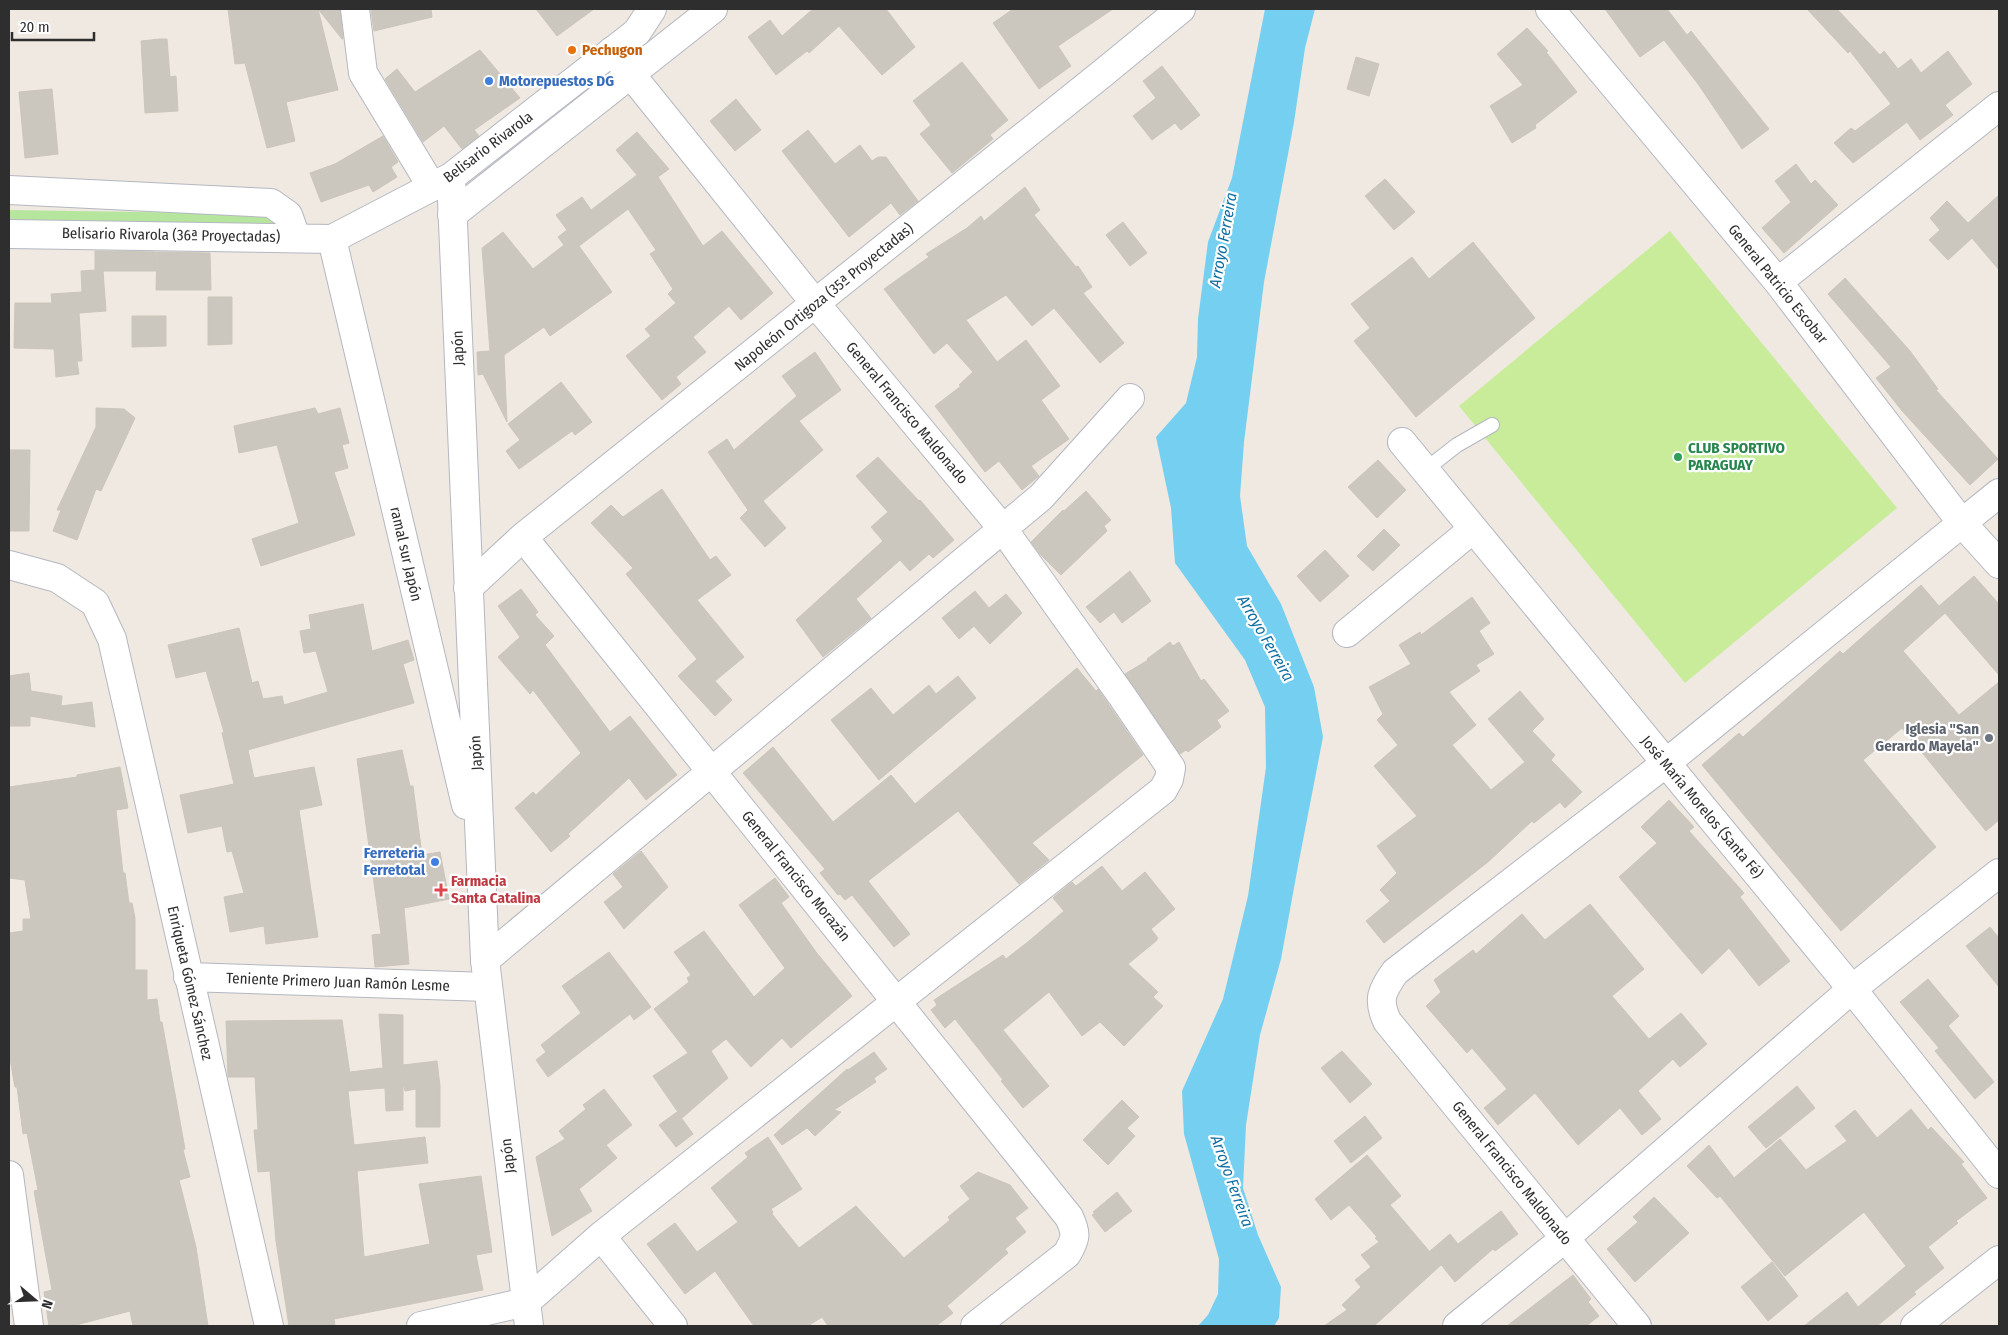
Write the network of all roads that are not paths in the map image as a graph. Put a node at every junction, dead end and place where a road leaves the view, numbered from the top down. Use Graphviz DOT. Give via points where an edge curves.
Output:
graph roads {
  1 [pos="355,9"];
  2 [pos="652,9"];
  3 [pos="713,9"];
  4 [pos="1181,9"];
  5 [pos="1550,9"];
  6 [pos="612,52"];
  7 [pos="630,74"];
  8 [pos="1999,106"];
  9 [pos="442,182"];
  10 [pos="9,190"];
  11 [pos="452,215"];
  12 [pos="9,234"];
  13 [pos="296,237"];
  14 [pos="332,239"];
  15 [pos="1778,282"];
  16 [pos="815,304"];
  17 [pos="1130,398"];
  18 [pos="1492,425"];
  19 [pos="1402,442"];
  20 [pos="1425,470"];
  21 [pos="1999,492"];
  22 [pos="1962,522"];
  23 [pos="1003,529"];
  24 [pos="1473,529"];
  25 [pos="523,536"];
  26 [pos="1999,564"];
  27 [pos="9,566"];
  28 [pos="468,588"];
  29 [pos="1347,633"];
  30 [pos="1666,763"];
  31 [pos="712,771"];
  32 [pos="481,869"];
  33 [pos="1999,873"];
  34 [pos="486,973"];
  35 [pos="188,977"];
  36 [pos="1852,989"];
  37 [pos="897,1002"];
  38 [pos="1999,1174"];
  39 [pos="9,1175"];
  40 [pos="601,1236"];
  41 [pos="1565,1238"];
  42 [pos="1999,1260"];
  43 [pos="527,1314"];
  44 [pos="29,1326"];
  45 [pos="269,1326"];
  46 [pos="421,1326"];
  47 [pos="673,1326"];
  48 [pos="975,1326"];
  49 [pos="1457,1326"];
  50 [pos="1637,1326"];
  51 [pos="1915,1326"];
  1 -- 9 [label="street, Japón" via="363,74"];
  2 -- 6 [label="street, Belisario Rivarola" via="637,32"];
  3 -- 7 [label="street"];
  4 -- 16 [label="street, Napoleón Ortigoza (35ª Proyectadas)"];
  5 -- 15 [label="street, General Patricio Escobar"];
  6 -- 7 [label="street, General Francisco Maldonado"];
  6 -- 9 [label="street, Belisario Rivarola"];
  7 -- 11 [label="street"];
  7 -- 16 [label="street, General Francisco Maldonado"];
  8 -- 15 [label="street"];
  9 -- 11 [label="street, Japón"];
  9 -- 14 [label="street, Belisario Rivarola"];
  10 -- 13 [label="street, Belisario Rivarola (36ª Proyectadas)" via="271,203 288,215"];
  11 -- 28 [label="street, Japón"];
  12 -- 13 [label="street, Belisario Rivarola (36ª Proyectadas)"];
  13 -- 14 [label="street"];
  14 -- 32 [label="street, ramal sur Japón"];
  15 -- 22 [label="street, General Patricio Escobar"];
  16 -- 23 [label="street, General Francisco Maldonado"];
  16 -- 25 [label="street, Napoleón Ortigoza (35ª Proyectadas)"];
  17 -- 23 [label="street" via="1041,497"];
  18 -- 20 [label="lane" via="1457,445"];
  19 -- 20 [label="street, José María Morelos (Santa Fé)"];
  20 -- 24 [label="street, José María Morelos (Santa Fé)"];
  21 -- 22 [label="street"];
  22 -- 26 [label="street, General Patricio Escobar"];
  22 -- 30 [label="street"];
  23 -- 31 [label="street"];
  23 -- 37 [label="street, General Francisco Maldonado" via="1171,768 1169,779 1163,790"];
  24 -- 29 [label="street"];
  24 -- 30 [label="street, José María Morelos (Santa Fé)"];
  25 -- 28 [label="street, Napoleón Ortigoza (35ª Proyectadas)"];
  25 -- 31 [label="street, General Francisco Morazán"];
  27 -- 35 [label="street, Enriqueta Gómez Sánchez" via="57,578 95,603 112,640"];
  28 -- 32 [label="street, Japón"];
  30 -- 36 [label="street, José María Morelos (Santa Fé)"];
  30 -- 41 [label="street, General Francisco Maldonado" via="1395,972 1382,992 1382,1010 1387,1021"];
  31 -- 34 [label="street"];
  31 -- 37 [label="street, General Francisco Morazán"];
  32 -- 34 [label="street, Japón"];
  33 -- 36 [label="street"];
  34 -- 35 [label="street, Teniente Primero Juan Ramón Lesme"];
  34 -- 43 [label="street, Japón"];
  35 -- 45 [label="street, Enriqueta Gómez Sánchez"];
  36 -- 38 [label="street, José María Morelos (Santa Fé)"];
  36 -- 41 [label="street"];
  37 -- 40 [label="street"];
  37 -- 48 [label="street, General Francisco Morazán" via="1069,1217 1075,1230 1074,1242 1067,1254"];
  39 -- 44 [label="street"];
  40 -- 43 [label="street"];
  40 -- 47 [label="street"];
  41 -- 49 [label="street"];
  41 -- 50 [label="street, General Francisco Maldonado"];
  42 -- 51 [label="street"];
  43 -- 46 [label="street"];
}
